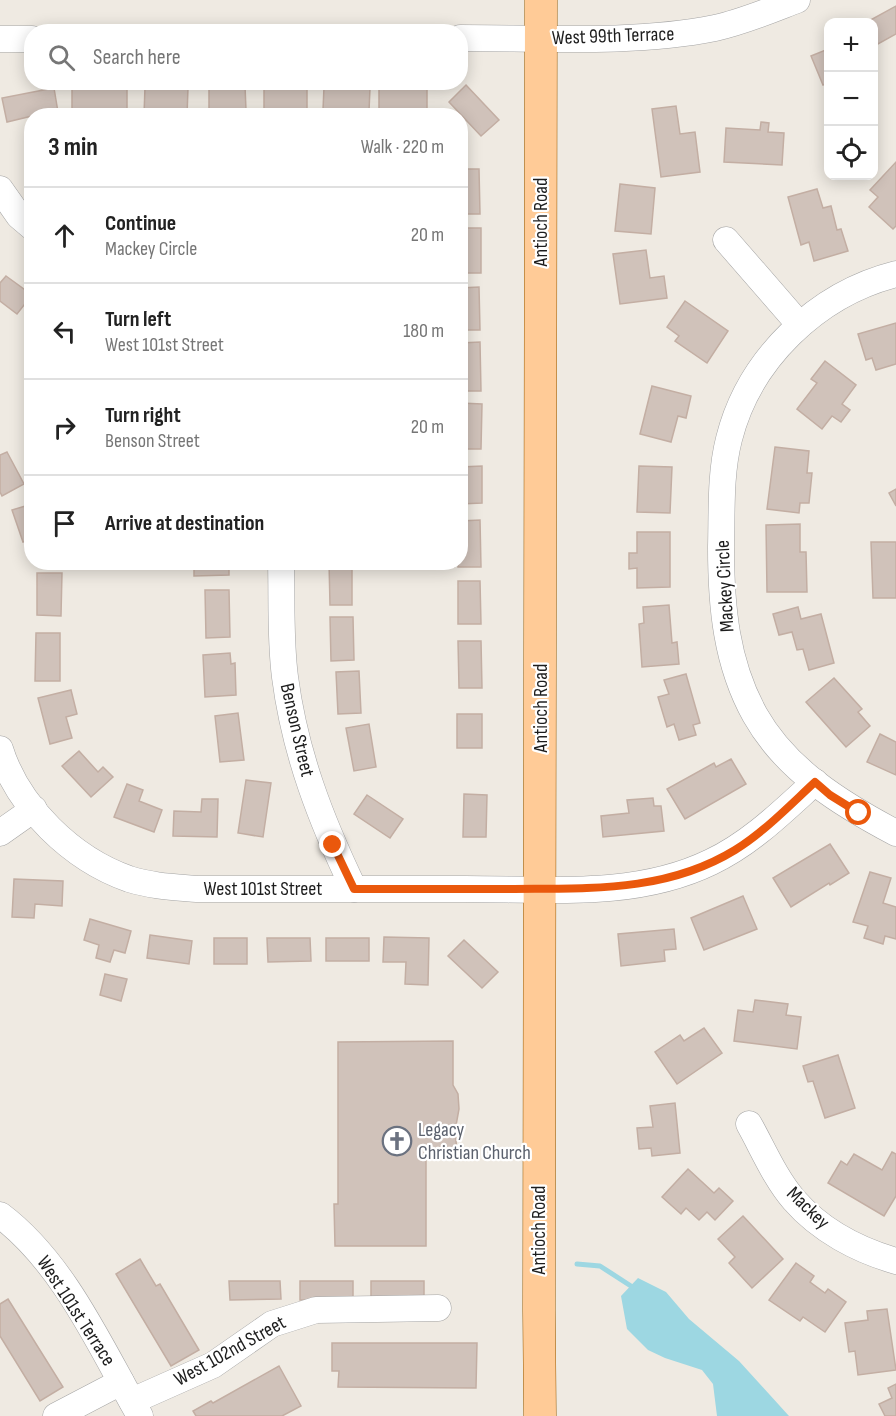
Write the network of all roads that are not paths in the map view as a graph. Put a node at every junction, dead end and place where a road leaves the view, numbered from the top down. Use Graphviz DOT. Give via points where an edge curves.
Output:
graph roads {
  1 [pos="541,0"];
  2 [pos="797,0"];
  3 [pos="759,7"];
  4 [pos="468,38"];
  5 [pos="542,38"];
  6 [pos="0,39"];
  7 [pos="24,39"];
  8 [pos="0,189"];
  9 [pos="24,221"];
  10 [pos="726,240"];
  11 [pos="896,274"];
  12 [pos="799,324"];
  13 [pos="281,570"];
  14 [pos="0,750"];
  15 [pos="815,782"];
  16 [pos="34,809"];
  17 [pos="0,833"];
  18 [pos="896,833"];
  19 [pos="354,889"];
  20 [pos="541,889"];
  21 [pos="749,1124"];
  22 [pos="0,1215"];
  23 [pos="896,1261"];
  24 [pos="438,1308"];
  25 [pos="131,1400"];
  26 [pos="56,1416"];
  27 [pos="540,1416"];
  1 -- 5 [label="main road, Antioch Road"];
  2 -- 3 [label="street, West 99th Terrace"];
  3 -- 5 [label="street, West 99th Terrace" via="718,28 682,34"];
  4 -- 5 [label="street, West 99th Terrace"];
  5 -- 20 [label="main road, Antioch Road"];
  6 -- 7 [label="street"];
  8 -- 9 [label="street"];
  10 -- 12 [label="street"];
  11 -- 12 [label="street, Mackey Circle" via="851,290"];
  12 -- 15 [label="street, Mackey Circle" via="767,361 747,393 729,437 722,486 722,601 738,676 755,715 789,759"];
  13 -- 19 [label="street, Benson Street" via="285,677 296,736 313,796"];
  14 -- 16 [label="street, West 101st Street" via="12,778"];
  15 -- 18 [label="street, Mackey Circle" via="830,795"];
  15 -- 20 [label="street, West 101st Street" via="771,822 710,863 632,886"];
  16 -- 17 [label="street"];
  16 -- 19 [label="street, West 101st Street" via="50,829 101,866 157,886"];
  19 -- 20 [label="street, West 101st Street"];
  20 -- 27 [label="main road, Antioch Road"];
  21 -- 23 [label="street, Mackey" via="794,1200 823,1226 854,1245"];
  22 -- 25 [label="street, West 101st Terrace" via="48,1261"];
  24 -- 25 [label="street, West 102nd Street" via="316,1310 272,1324 213,1365"];
  25 -- 26 [label="street, West 102nd Street"];
}
